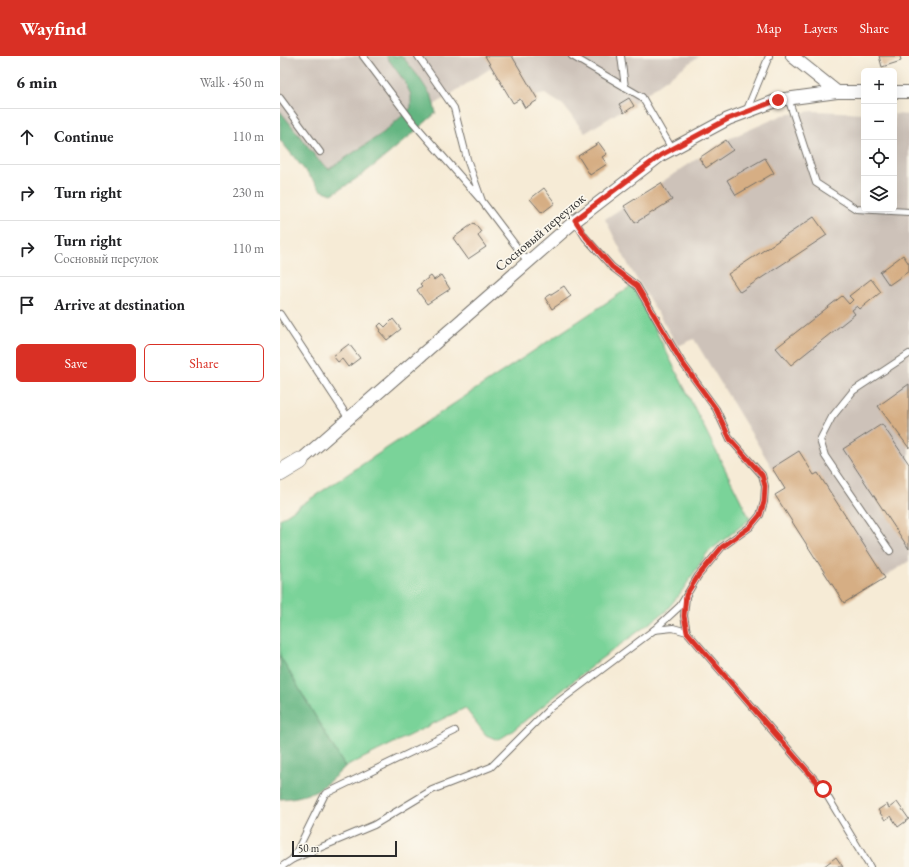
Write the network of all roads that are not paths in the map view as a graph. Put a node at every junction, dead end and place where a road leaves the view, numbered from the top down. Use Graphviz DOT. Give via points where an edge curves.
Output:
graph roads {
  1 [pos="363,56"];
  2 [pos="418,56"];
  3 [pos="572,56"];
  4 [pos="621,56"];
  5 [pos="769,56"];
  6 [pos="792,56"];
  7 [pos="625,87"];
  8 [pos="837,92"];
  9 [pos="861,92"];
  10 [pos="897,92"];
  11 [pos="909,92"];
  12 [pos="280,98"];
  13 [pos="788,98"];
  14 [pos="746,112"];
  15 [pos="672,149"];
  16 [pos="320,152"];
  17 [pos="482,201"];
  18 [pos="909,212"];
  19 [pos="575,220"];
  20 [pos="528,262"];
  21 [pos="280,314"];
  22 [pos="909,354"];
  23 [pos="349,419"];
  24 [pos="300,461"];
  25 [pos="280,473"];
  26 [pos="890,552"];
  27 [pos="686,595"];
  28 [pos="654,630"];
  29 [pos="687,632"];
  30 [pos="455,731"];
  31 [pos="293,859"];
  32 [pos="280,867"];
  33 [pos="870,867"];
  1 -- 17 [label="lane" via="412,122"];
  2 -- 17 [label="lane" via="454,108 467,159"];
  3 -- 7 [label="lane"];
  4 -- 7 [label="lane"];
  5 -- 14 [label="lane"];
  6 -- 8 [label="street"];
  7 -- 15 [label="lane" via="642,97"];
  8 -- 9 [label="street, Сосновый переулок"];
  8 -- 13 [label="street, Сосновый переулок"];
  10 -- 11 [label="street"];
  12 -- 16 [label="lane"];
  13 -- 14 [label="street, Сосновый переулок"];
  13 -- 18 [label="lane" via="816,183 856,209"];
  14 -- 15 [label="street, Сосновый переулок"];
  15 -- 19 [label="street, Сосновый переулок"];
  17 -- 20 [label="lane"];
  19 -- 20 [label="street, Сосновый переулок"];
  19 -- 27 [label="lane" via="612,267 637,286 681,361 716,409 730,439 762,475 765,486 760,515 750,527 722,547"];
  20 -- 23 [label="street, Сосновый переулок"];
  21 -- 23 [label="lane"];
  22 -- 26 [label="lane" via="853,391 832,418 820,440 825,456"];
  23 -- 24 [label="street, Сосновый переулок"];
  24 -- 25 [label="street"];
  27 -- 28 [label="lane" via="680,606"];
  27 -- 29 [label="lane" via="684,616"];
  28 -- 29 [label="lane" via="673,628"];
  28 -- 31 [label="lane" via="549,709 491,766 432,790 374,825"];
  29 -- 33 [label="lane" via="823,789"];
  30 -- 31 [label="lane" via="326,794"];
  31 -- 32 [label="lane"];
}
